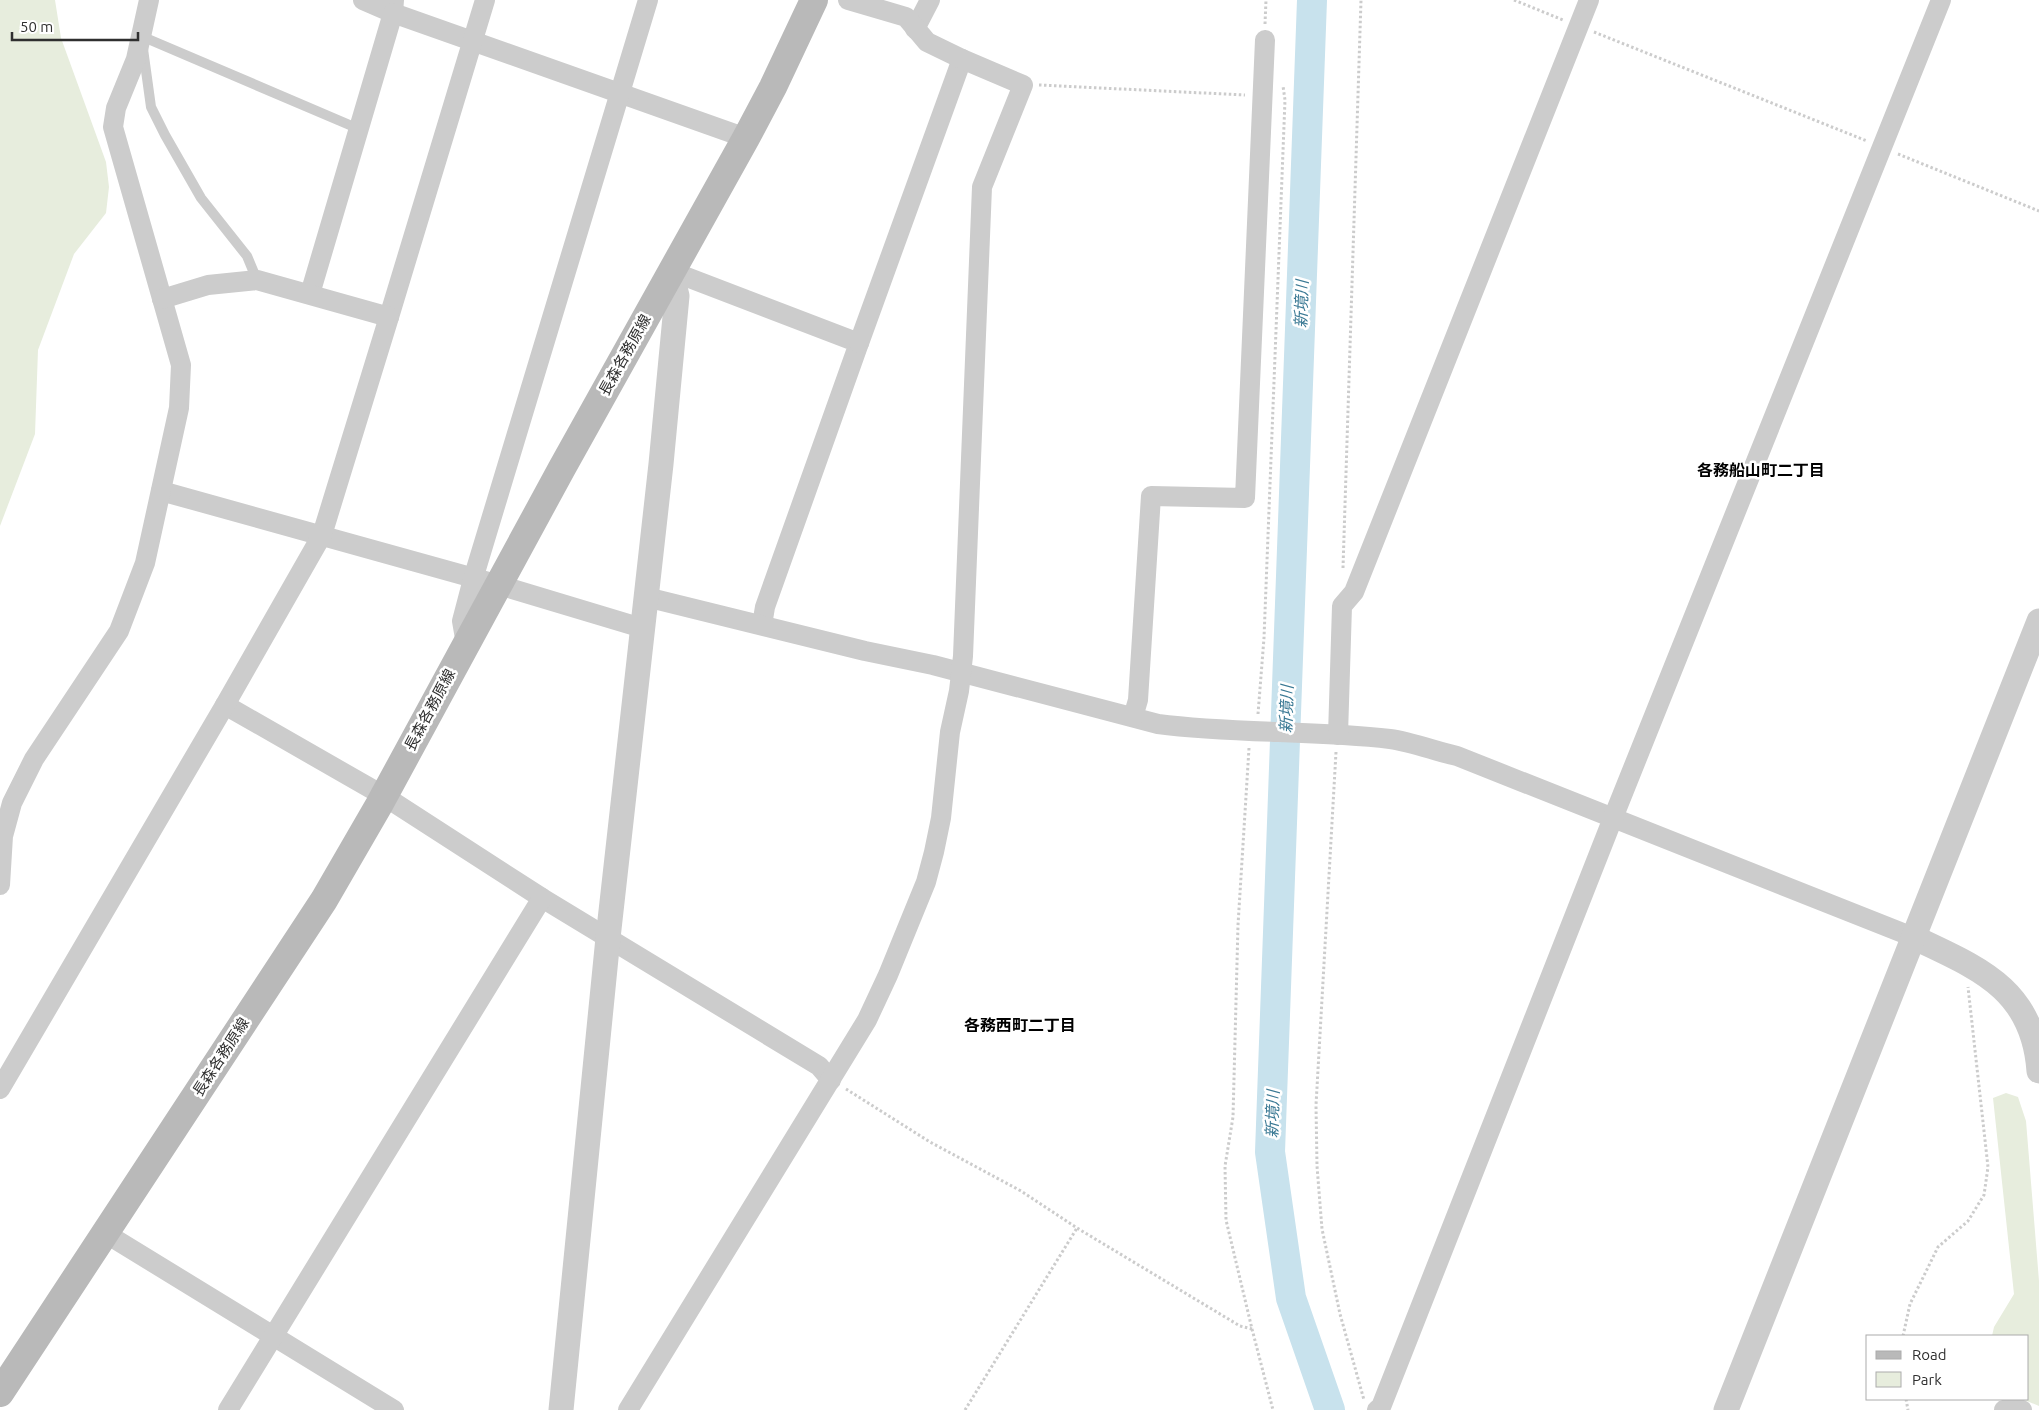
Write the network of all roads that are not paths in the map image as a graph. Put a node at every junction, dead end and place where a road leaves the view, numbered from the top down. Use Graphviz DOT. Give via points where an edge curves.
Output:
graph roads {
  1 [pos="149,0"];
  2 [pos="363,0"];
  3 [pos="485,0"];
  4 [pos="648,0"];
  5 [pos="814,0"];
  6 [pos="848,0"];
  7 [pos="930,0"];
  8 [pos="1589,0"];
  9 [pos="1941,0"];
  10 [pos="394,6"];
  11 [pos="915,29"];
  12 [pos="141,36"];
  13 [pos="1265,40"];
  14 [pos="472,41"];
  15 [pos="962,59"];
  16 [pos="620,93"];
  17 [pos="358,129"];
  18 [pos="746,138"];
  19 [pos="671,271"];
  20 [pos="257,280"];
  21 [pos="310,294"];
  22 [pos="162,299"];
  23 [pos="389,317"];
  24 [pos="859,343"];
  25 [pos="161,491"];
  26 [pos="322,535"];
  27 [pos="473,579"];
  28 [pos="499,585"];
  29 [pos="646,597"];
  30 [pos="2039,621"];
  31 [pos="762,625"];
  32 [pos="642,628"];
  33 [pos="466,644"];
  34 [pos="961,672"];
  35 [pos="225,705"];
  36 [pos="1133,717"];
  37 [pos="1338,735"];
  38 [pos="384,796"];
  39 [pos="1613,818"];
  40 [pos="0,885"];
  41 [pos="542,898"];
  42 [pos="1913,936"];
  43 [pos="608,938"];
  44 [pos="2039,1071"];
  45 [pos="831,1080"];
  46 [pos="0,1089"];
  47 [pos="105,1233"];
  48 [pos="273,1335"];
  49 [pos="0,1393"];
  50 [pos="1371,1405"];
  51 [pos="228,1410"];
  52 [pos="394,1410"];
  53 [pos="561,1410"];
  54 [pos="628,1410"];
  55 [pos="1726,1410"];
  56 [pos="2004,1410"];
  57 [pos="2022,1410"];
  1 -- 12 [label="street"];
  2 -- 10 [label="street"];
  3 -- 14 [label="street"];
  4 -- 16 [label="street"];
  5 -- 18 [label="main road, 長森各務原線"];
  6 -- 11 [label="street" via="906,17"];
  7 -- 11 [label="street"];
  8 -- 37 [label="street" via="1354,592 1342,606"];
  9 -- 39 [label="street"];
  10 -- 14 [label="street"];
  10 -- 17 [label="street"];
  11 -- 15 [label="street" via="927,42"];
  12 -- 17 [label="lane"];
  12 -- 20 [label="lane" via="151,106 172,150 201,198 247,256"];
  12 -- 22 [label="street" via="112,127"];
  13 -- 36 [label="street" via="1245,498 1151,496 1138,700"];
  14 -- 16 [label="street"];
  14 -- 23 [label="street"];
  15 -- 24 [label="street"];
  15 -- 34 [label="street" via="1023,85 982,187"];
  16 -- 18 [label="street"];
  16 -- 27 [label="street"];
  17 -- 21 [label="street"];
  18 -- 19 [label="main road, 長森各務原線"];
  19 -- 24 [label="street"];
  19 -- 28 [label="main road, 長森各務原線"];
  19 -- 29 [label="street" via="677,296"];
  20 -- 21 [label="street"];
  20 -- 22 [label="street" via="208,285"];
  21 -- 23 [label="street"];
  22 -- 25 [label="street" via="181,365 179,408"];
  23 -- 26 [label="street"];
  24 -- 31 [label="street" via="764,607"];
  25 -- 26 [label="street"];
  25 -- 40 [label="street" via="145,563 119,631 34,759 12,803 3,836"];
  26 -- 27 [label="street"];
  26 -- 35 [label="street"];
  27 -- 28 [label="street"];
  27 -- 33 [label="street" via="462,621"];
  28 -- 32 [label="street"];
  28 -- 33 [label="main road, 長森各務原線"];
  29 -- 31 [label="street"];
  29 -- 32 [label="street"];
  30 -- 42 [label="street"];
  31 -- 34 [label="street"];
  32 -- 43 [label="street"];
  33 -- 38 [label="main road, 長森各務原線"];
  34 -- 36 [label="street"];
  34 -- 45 [label="street" via="950,732 941,818 926,882 867,1020"];
  35 -- 38 [label="street"];
  35 -- 46 [label="street"];
  36 -- 37 [label="street" via="1192,728"];
  37 -- 39 [label="street" via="1392,739 1457,756"];
  38 -- 41 [label="street"];
  38 -- 47 [label="main road, 長森各務原線" via="324,900"];
  39 -- 42 [label="street"];
  39 -- 50 [label="street" via="1381,1407"];
  41 -- 43 [label="street"];
  41 -- 48 [label="street"];
  42 -- 44 [label="street" via="1970,964 2000,985 2022,1012 2037,1049"];
  42 -- 55 [label="street"];
  43 -- 45 [label="street" via="818,1066"];
  43 -- 53 [label="street"];
  45 -- 54 [label="street"];
  47 -- 48 [label="street"];
  47 -- 49 [label="main road, 長森各務原線"];
  48 -- 51 [label="street"];
  48 -- 52 [label="street"];
  56 -- 57 [label="street"];
}
